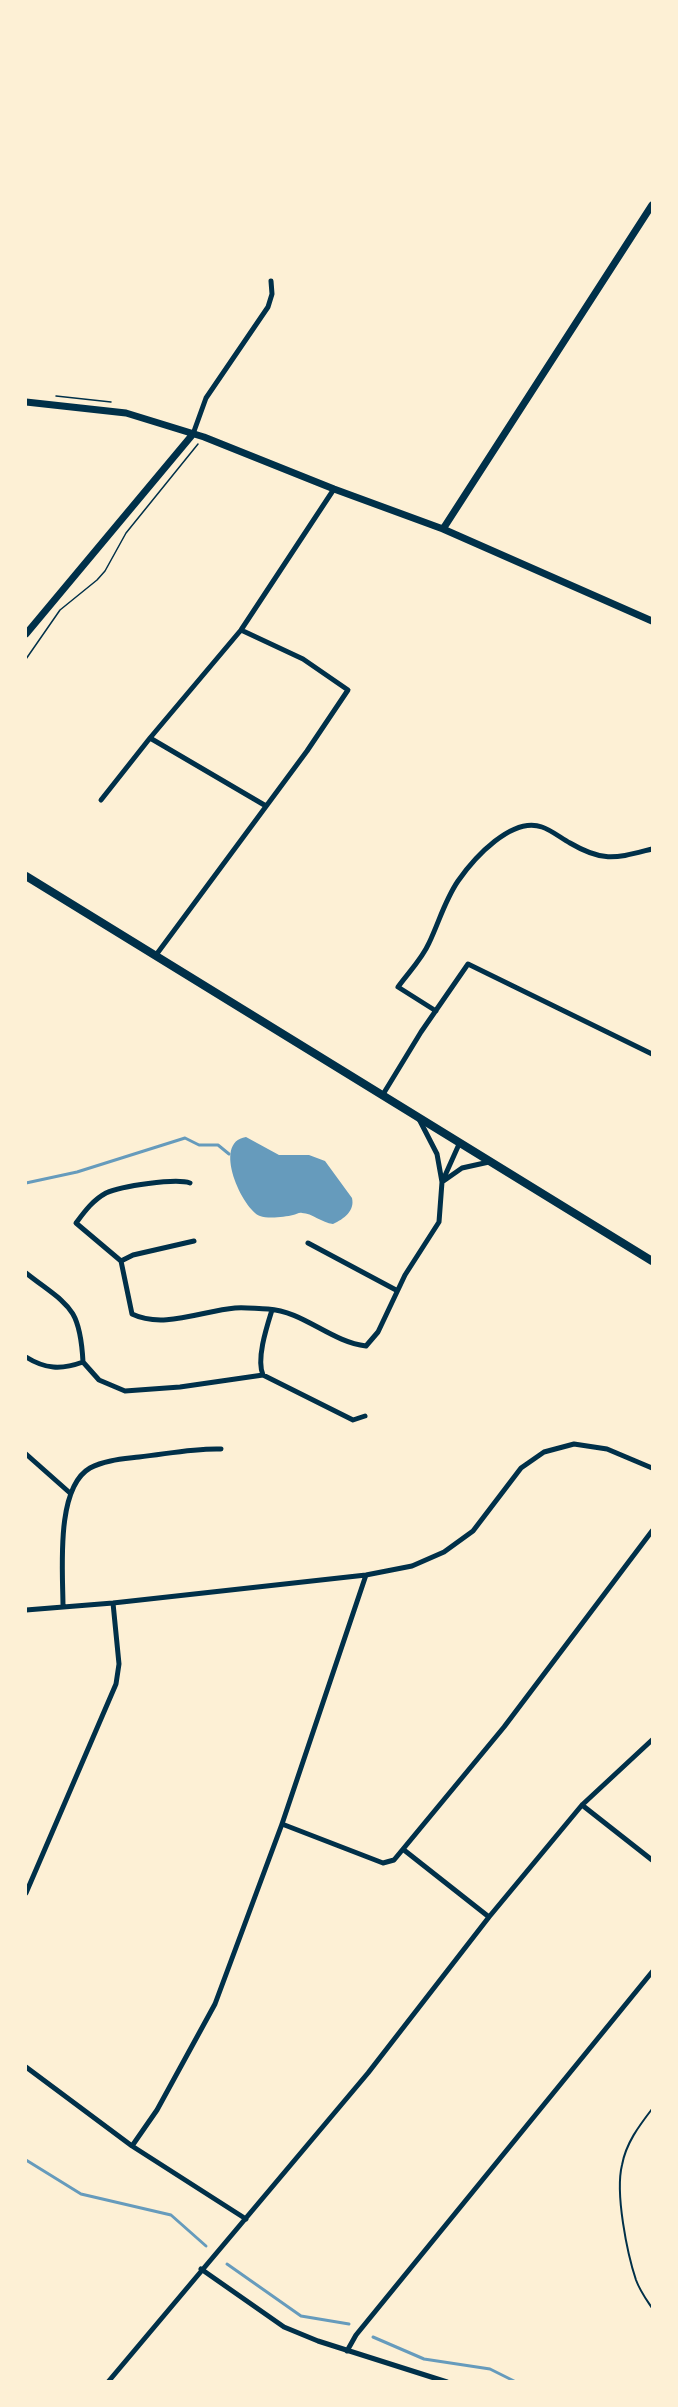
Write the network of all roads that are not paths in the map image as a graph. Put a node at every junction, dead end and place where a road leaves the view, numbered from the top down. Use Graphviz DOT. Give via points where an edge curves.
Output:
graph roads {
  1 [pos="652,205"];
  2 [pos="271,281"];
  3 [pos="26,402"];
  4 [pos="193,434"];
  5 [pos="334,489"];
  6 [pos="443,529"];
  7 [pos="652,621"];
  8 [pos="241,630"];
  9 [pos="26,634"];
  10 [pos="150,738"];
  11 [pos="101,800"];
  12 [pos="266,806"];
  13 [pos="652,849"];
  14 [pos="26,876"];
  15 [pos="156,955"];
  16 [pos="436,1011"];
  17 [pos="652,1054"];
  18 [pos="382,1096"];
  19 [pos="418,1118"];
  20 [pos="461,1142"];
  21 [pos="491,1162"];
  22 [pos="442,1182"];
  23 [pos="190,1183"];
  24 [pos="194,1241"];
  25 [pos="308,1244"];
  26 [pos="121,1261"];
  27 [pos="652,1261"];
  28 [pos="26,1273"];
  29 [pos="396,1290"];
  30 [pos="272,1310"];
  31 [pos="26,1357"];
  32 [pos="83,1362"];
  33 [pos="263,1374"];
  34 [pos="365,1416"];
  35 [pos="221,1449"];
  36 [pos="26,1454"];
  37 [pos="652,1467"];
  38 [pos="70,1493"];
  39 [pos="652,1531"];
  40 [pos="366,1575"];
  41 [pos="113,1603"];
  42 [pos="63,1607"];
  43 [pos="26,1610"];
  44 [pos="652,1740"];
  45 [pos="582,1805"];
  46 [pos="282,1824"];
  47 [pos="404,1850"];
  48 [pos="652,1860"];
  49 [pos="26,1893"];
  50 [pos="489,1917"];
  51 [pos="652,1972"];
  52 [pos="26,2067"];
  53 [pos="652,2109"];
  54 [pos="132,2146"];
  55 [pos="246,2219"];
  56 [pos="201,2270"];
  57 [pos="652,2308"];
  58 [pos="347,2351"];
  59 [pos="108,2382"];
  60 [pos="447,2382"];
  1 -- 6 [label="street"];
  2 -- 4 [label="street" via="268,307 206,398"];
  3 -- 4 [label="street" via="126,413"];
  4 -- 5 [label="street"];
  4 -- 9 [label="street"];
  5 -- 6 [label="street"];
  5 -- 8 [label="street"];
  6 -- 7 [label="street"];
  8 -- 10 [label="street"];
  8 -- 12 [label="street" via="303,659 348,690"];
  10 -- 11 [label="street"];
  10 -- 12 [label="street"];
  12 -- 15 [label="street"];
  13 -- 16 [label="street" via="614,858 596,856 541,826 521,825 503,835 459,880 429,944 398,987"];
  14 -- 15 [label="main road"];
  15 -- 18 [label="main road"];
  16 -- 17 [label="street" via="468,964"];
  16 -- 18 [label="street"];
  18 -- 19 [label="main road"];
  19 -- 20 [label="main road"];
  19 -- 22 [label="street" via="438,1154"];
  20 -- 21 [label="main road"];
  20 -- 22 [label="street"];
  21 -- 22 [label="street" via="462,1168"];
  21 -- 27 [label="main road"];
  22 -- 29 [label="street" via="439,1222"];
  23 -- 26 [label="street" via="182,1180 107,1192 90,1205 76,1223"];
  24 -- 26 [label="street"];
  25 -- 29 [label="street"];
  26 -- 30 [label="street" via="132,1314 141,1318 168,1319 237,1308"];
  28 -- 32 [label="street" via="75,1314"];
  29 -- 30 [label="street" via="378,1332 366,1346 352,1344 288,1313"];
  30 -- 33 [label="street" via="260,1368"];
  31 -- 32 [label="street" via="51,1368 68,1368"];
  32 -- 33 [label="street" via="99,1380 125,1391"];
  33 -- 34 [label="street" via="352,1420"];
  35 -- 38 [label="street" via="200,1448 110,1461 87,1470"];
  36 -- 38 [label="street"];
  37 -- 40 [label="street" via="607,1449 574,1444 544,1452 521,1468 473,1531 444,1552 412,1566"];
  38 -- 42 [label="street"];
  39 -- 47 [label="street" via="504,1727"];
  40 -- 41 [label="street"];
  40 -- 46 [label="street"];
  41 -- 42 [label="street"];
  41 -- 49 [label="street" via="119,1664 116,1684"];
  42 -- 43 [label="street"];
  44 -- 45 [label="street"];
  45 -- 48 [label="street"];
  45 -- 50 [label="street"];
  46 -- 47 [label="street" via="383,1863 394,1860"];
  46 -- 54 [label="street" via="215,2004 157,2110"];
  47 -- 50 [label="street"];
  50 -- 55 [label="street" via="368,2073"];
  51 -- 58 [label="street" via="356,2335"];
  52 -- 54 [label="street"];
  53 -- 57 [label="lane" via="629,2144 621,2166 619,2189 636,2280"];
  54 -- 55 [label="street"];
  55 -- 56 [label="street"];
  56 -- 58 [label="street" via="284,2326"];
  56 -- 59 [label="street"];
  58 -- 60 [label="street"];
}
